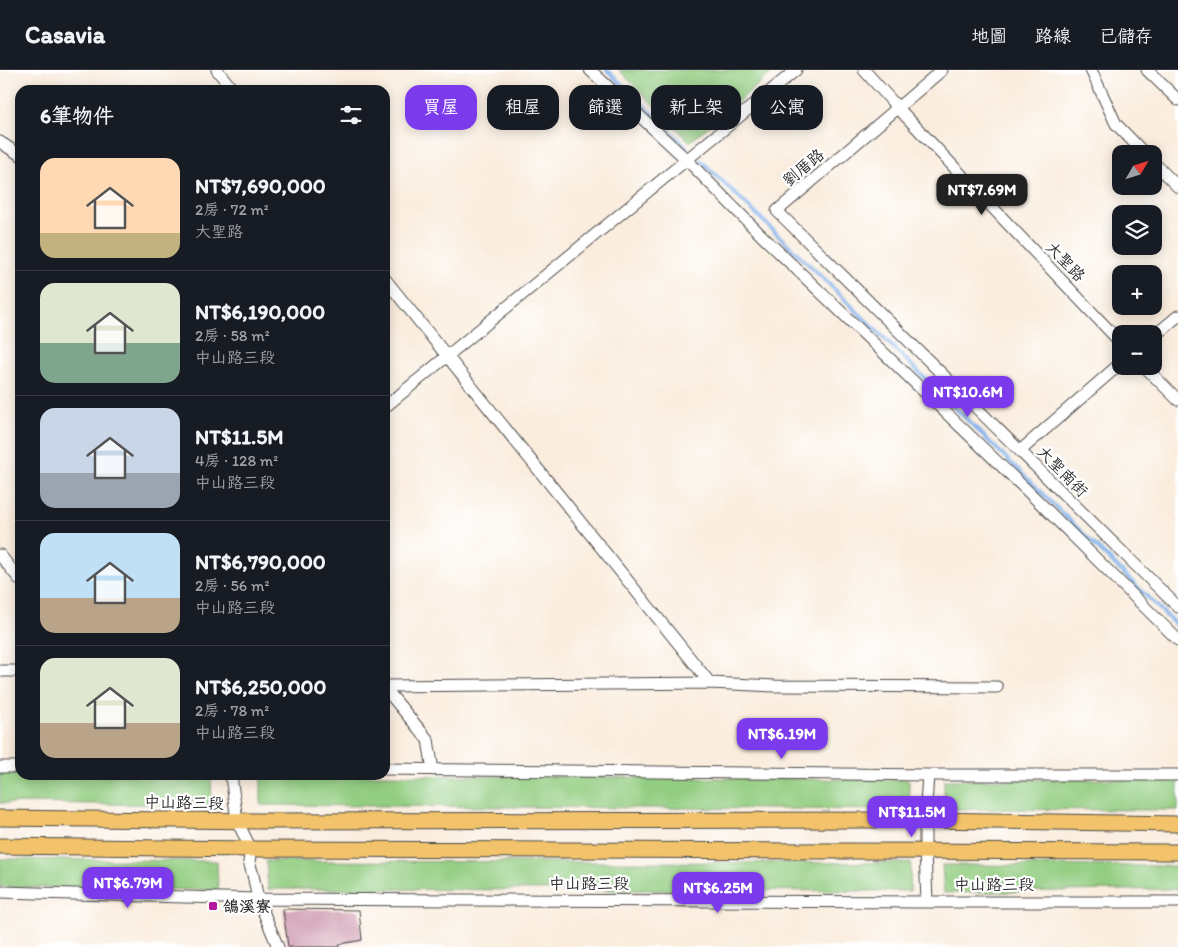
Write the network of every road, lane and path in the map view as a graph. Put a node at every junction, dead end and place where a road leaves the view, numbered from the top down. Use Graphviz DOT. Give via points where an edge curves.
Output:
graph roads {
  1 [pos="217,70"];
  2 [pos="590,70"];
  3 [pos="796,70"];
  4 [pos="864,70"];
  5 [pos="942,70"];
  6 [pos="1091,70"];
  7 [pos="1146,70"];
  8 [pos="229,85"];
  9 [pos="1178,100"];
  10 [pos="898,108"];
  11 [pos="0,142"];
  12 [pos="1136,145"];
  13 [pos="15,152"];
  14 [pos="687,160"];
  15 [pos="1162,170"];
  16 [pos="1178,187"];
  17 [pos="777,211"];
  18 [pos="390,285"];
  19 [pos="1178,316"];
  20 [pos="1162,329"];
  21 [pos="1112,334"];
  22 [pos="448,356"];
  23 [pos="1112,371"];
  24 [pos="1153,375"];
  25 [pos="1178,400"];
  26 [pos="390,403"];
  27 [pos="1020,451"];
  28 [pos="0,555"];
  29 [pos="15,574"];
  30 [pos="1178,607"];
  31 [pos="1178,640"];
  32 [pos="0,671"];
  33 [pos="15,671"];
  34 [pos="710,683"];
  35 [pos="390,687"];
  36 [pos="997,687"];
  37 [pos="390,693"];
  38 [pos="0,767"];
  39 [pos="15,767"];
  40 [pos="390,769"];
  41 [pos="433,770"];
  42 [pos="928,774"];
  43 [pos="1178,775"];
  44 [pos="232,780"];
  45 [pos="0,818"];
  46 [pos="925,820"];
  47 [pos="237,821"];
  48 [pos="1178,824"];
  49 [pos="0,846"];
  50 [pos="250,849"];
  51 [pos="925,851"];
  52 [pos="1178,852"];
  53 [pos="0,892"];
  54 [pos="258,898"];
  55 [pos="927,902"];
  56 [pos="1178,902"];
  57 [pos="278,947"];
  1 -- 8 [label="street"];
  2 -- 14 [label="street"];
  3 -- 14 [label="street"];
  4 -- 10 [label="street, 大聖路"];
  5 -- 10 [label="street, 劉厝路"];
  6 -- 12 [label="street" via="1116,124"];
  7 -- 9 [label="street"];
  10 -- 17 [label="street, 劉厝路"];
  10 -- 21 [label="street, 大聖路"];
  11 -- 13 [label="street"];
  14 -- 22 [label="street"];
  14 -- 31 [label="street"];
  15 -- 16 [label="street"];
  17 -- 27 [label="street, 大聖南街"];
  18 -- 22 [label="street"];
  19 -- 20 [label="street"];
  22 -- 26 [label="street"];
  22 -- 34 [label="street"];
  23 -- 27 [label="street"];
  24 -- 25 [label="street"];
  27 -- 30 [label="street, 大聖南街"];
  28 -- 29 [label="street"];
  32 -- 33 [label="street"];
  34 -- 35 [label="street"];
  34 -- 36 [label="street"];
  37 -- 41 [label="street" via="428,740"];
  38 -- 39 [label="street"];
  40 -- 41 [label="street"];
  41 -- 42 [label="street"];
  42 -- 43 [label="street"];
  42 -- 46 [label="street"];
  44 -- 47 [label="street"];
  45 -- 47 [label="main road, 中山路三段"];
  46 -- 47 [label="main road, 中山路三段"];
  46 -- 48 [label="main road, 中山路三段"];
  46 -- 51 [label="street"];
  47 -- 50 [label="street"];
  49 -- 50 [label="main road, 中山路三段"];
  50 -- 51 [label="main road, 中山路三段"];
  50 -- 54 [label="street" via="249,862"];
  51 -- 52 [label="main road, 中山路三段"];
  51 -- 55 [label="street"];
  53 -- 54 [label="street, 中山路三段"];
  54 -- 55 [label="street, 中山路三段"];
  54 -- 57 [label="street"];
  55 -- 56 [label="street, 中山路三段"];
}
